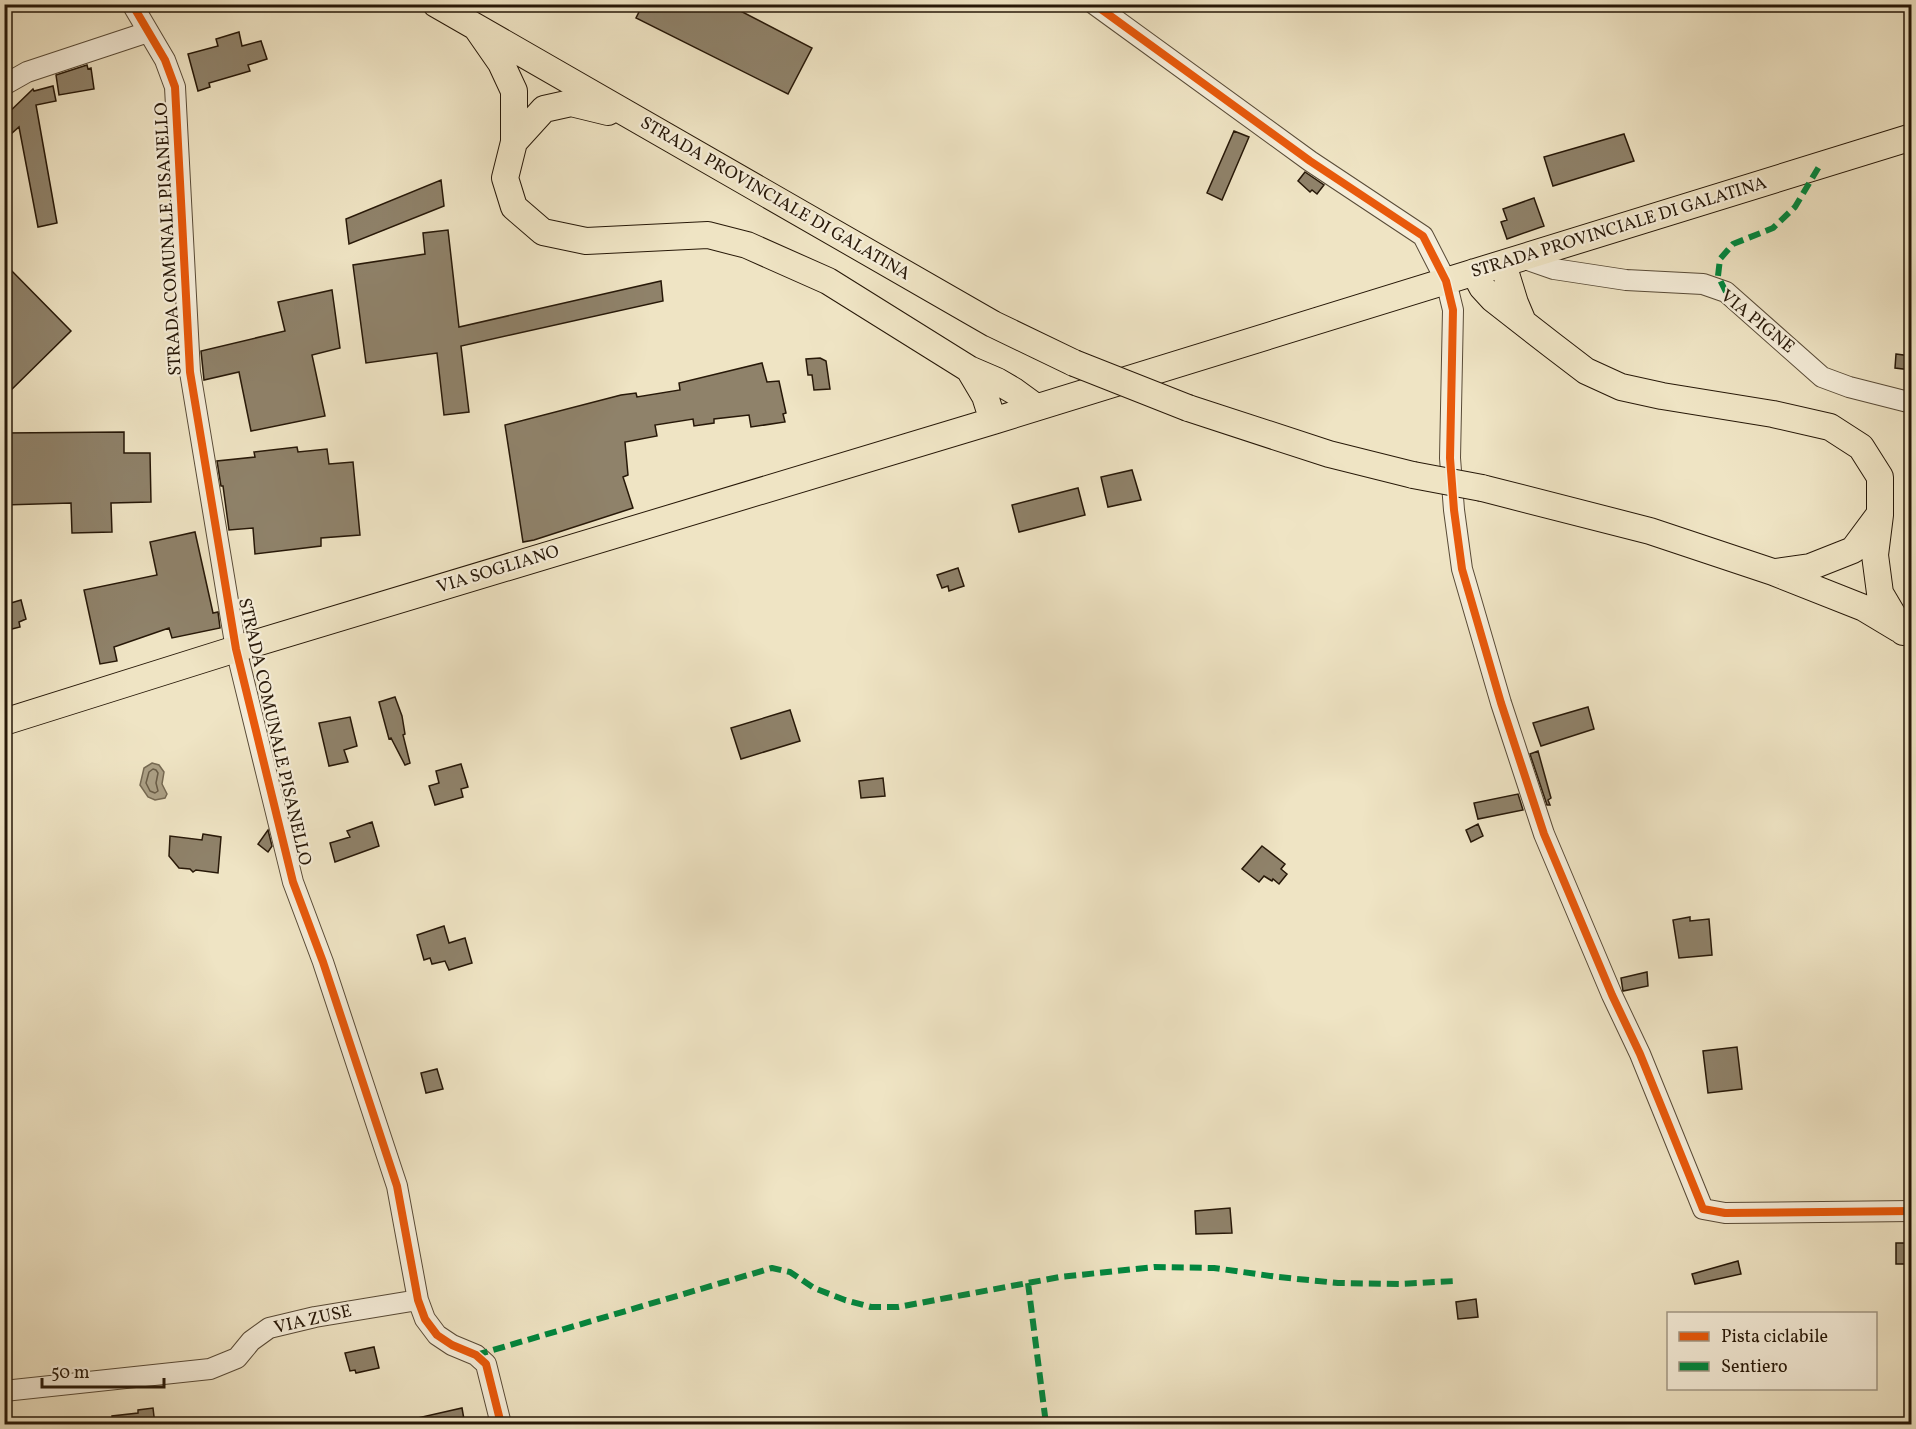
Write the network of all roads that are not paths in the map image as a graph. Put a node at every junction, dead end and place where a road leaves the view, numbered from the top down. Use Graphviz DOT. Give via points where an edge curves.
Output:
graph roads {
  1 [pos="132,4"];
  2 [pos="436,4"];
  3 [pos="1094,4"];
  4 [pos="476,27"];
  5 [pos="148,32"];
  6 [pos="4,85"];
  7 [pos="635,118"];
  8 [pos="1911,137"];
  9 [pos="514,142"];
  10 [pos="1512,261"];
  11 [pos="1474,272"];
  12 [pos="1446,281"];
  13 [pos="1523,322"];
  14 [pos="969,369"];
  15 [pos="1911,403"];
  16 [pos="1036,407"];
  17 [pos="993,421"];
  18 [pos="1880,515"];
  19 [pos="1773,572"];
  20 [pos="1907,635"];
  21 [pos="236,649"];
  22 [pos="4,722"];
  23 [pos="1911,1211"];
  24 [pos="418,1299"];
  25 [pos="4,1391"];
  26 [pos="501,1425"];
  1 -- 5 [label="street, STRADA COMUNALE PISANELLO"];
  2 -- 4 [label="main road, STRADA PROVINCIALE DI GALATINA"];
  3 -- 12 [label="street" via="1310,161 1423,236"];
  4 -- 7 [label="main road, STRADA PROVINCIALE DI GALATINA"];
  4 -- 9 [label="main road" via="501,63 514,91"];
  5 -- 6 [label="street" via="27,72"];
  5 -- 21 [label="street, STRADA COMUNALE PISANELLO" via="175,87 190,372"];
  7 -- 9 [label="main road" via="571,103 544,109"];
  7 -- 19 [label="main road, STRADA PROVINCIALE DI GALATINA, bridge" via="993,324 1074,363 1188,408 1329,454 1650,531"];
  8 -- 10 [label="main road, STRADA PROVINCIALE DI GALATINA"];
  9 -- 14 [label="main road" via="506,178 514,207 543,232 586,242 708,235 747,245 828,281"];
  10 -- 11 [label="main road, STRADA PROVINCIALE DI GALATINA"];
  10 -- 13 [label="main road" via="1509,281"];
  10 -- 15 [label="street, VIA PIGNE" via="1626,280 1703,284 1726,292 1822,377"];
  11 -- 12 [label="main road, STRADA PROVINCIALE DI GALATINA"];
  11 -- 13 [label="main road" via="1493,299"];
  12 -- 16 [label="main road, STRADA PROVINCIALE DI GALATINA"];
  12 -- 23 [label="street" via="1453,310 1450,459 1462,569 1544,834 1703,1209 1725,1213"];
  13 -- 18 [label="main road" via="1586,371 1621,387 1830,427 1861,447 1880,477"];
  14 -- 16 [label="main road" via="997,381"];
  14 -- 17 [label="main road" via="985,396"];
  16 -- 17 [label="main road, STRADA PROVINCIALE DI GALATINA"];
  17 -- 21 [label="main road, VIA SOGLIANO"];
  18 -- 19 [label="main road" via="1853,550 1810,567"];
  18 -- 20 [label="main road" via="1875,555 1880,593"];
  19 -- 20 [label="main road, STRADA PROVINCIALE DI GALATINA" via="1864,608"];
  21 -- 22 [label="main road, VIA SOGLIANO"];
  21 -- 24 [label="street, STRADA COMUNALE PISANELLO" via="293,882 397,1186"];
  24 -- 25 [label="street, VIA ZUSE" via="269,1328 237,1358 210,1369"];
  24 -- 26 [label="street, STRADA COMUNALE PISANELLO" via="437,1335 486,1364"];
}
